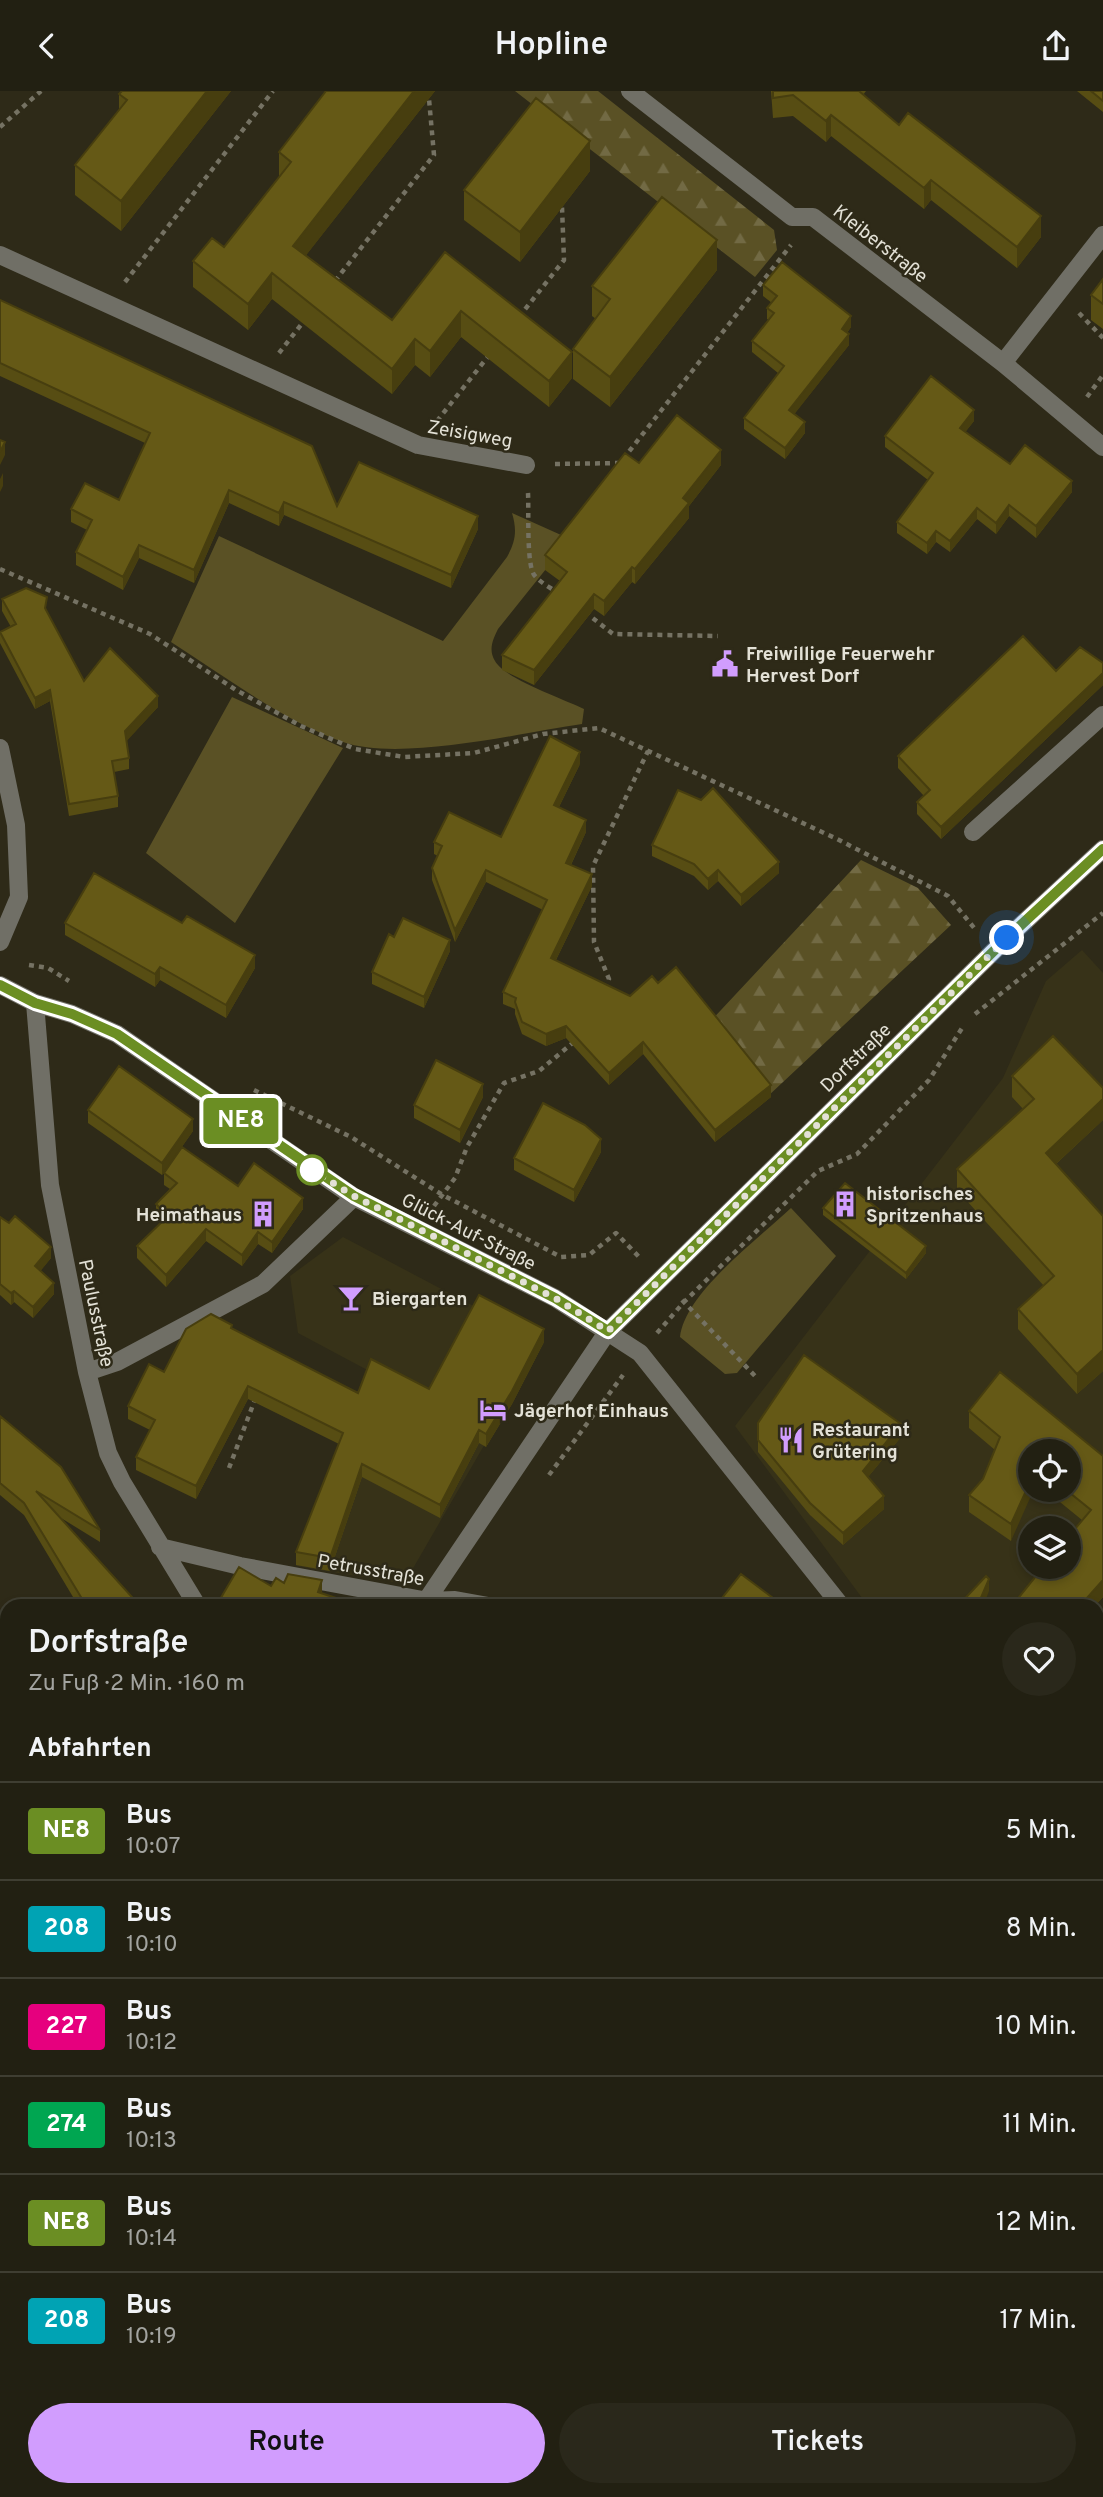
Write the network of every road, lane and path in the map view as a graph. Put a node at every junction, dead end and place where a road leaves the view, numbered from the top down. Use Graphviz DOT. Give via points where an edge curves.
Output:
graph roads {
  1 [pos="41,91"];
  2 [pos="273,91"];
  3 [pos="630,91"];
  4 [pos="429,99"];
  5 [pos="0,127"];
  6 [pos="562,207"];
  7 [pos="813,217"];
  8 [pos="1103,235"];
  9 [pos="0,255"];
  10 [pos="331,286"];
  11 [pos="107,305"];
  12 [pos="305,320"];
  13 [pos="512,326"];
  14 [pos="495,347"];
  15 [pos="1003,363"];
  16 [pos="263,375"];
  17 [pos="418,445"];
  18 [pos="1103,447"];
  19 [pos="526,465"];
  20 [pos="0,569"];
  21 [pos="562,596"];
  22 [pos="583,611"];
  23 [pos="718,636"];
  24 [pos="1103,715"];
  25 [pos="0,748"];
  26 [pos="649,751"];
  27 [pos="973,832"];
  28 [pos="1103,849"];
  29 [pos="1103,913"];
  30 [pos="0,942"];
  31 [pos="993,952"];
  32 [pos="24,964"];
  33 [pos="70,982"];
  34 [pos="0,985"];
  35 [pos="604,991"];
  36 [pos="35,1003"];
  37 [pos="579,1035"];
  38 [pos="243,1085"];
  39 [pos="441,1194"];
  40 [pos="354,1196"];
  41 [pos="419,1229"];
  42 [pos="660,1277"];
  43 [pos="684,1302"];
  44 [pos="608,1331"];
  45 [pos="640,1353"];
  46 [pos="87,1372"];
  47 [pos="757,1378"];
  48 [pos="260,1388"];
  49 [pos="229,1468"];
  50 [pos="160,1547"];
  51 [pos="193,1599"];
  52 [pos="401,1599"];
  53 [pos="428,1599"];
  54 [pos="836,1599"];
  1 -- 5 [label="path"];
  2 -- 11 [label="path"];
  3 -- 7 [label="street, Kleiberstraße" via="792,218"];
  4 -- 10 [label="path" via="433,155"];
  6 -- 13 [label="path" via="564,260"];
  7 -- 15 [label="street, Kleiberstraße"];
  7 -- 19 [label="path, Zeisigweg" via="620,463"];
  8 -- 15 [label="street"];
  9 -- 11 [label="street, Zeisigweg"];
  11 -- 16 [label="street, Zeisigweg"];
  12 -- 16 [label="path"];
  14 -- 17 [label="path"];
  15 -- 18 [label="street, Kleiberstraße"];
  16 -- 17 [label="street, Zeisigweg"];
  17 -- 19 [label="street, Zeisigweg"];
  19 -- 21 [label="path" via="529,564 533,575"];
  20 -- 26 [label="path" via="150,634 247,696 355,749 404,757 474,753 543,734 599,728"];
  22 -- 23 [label="path" via="614,634"];
  24 -- 27 [label="street"];
  25 -- 30 [label="street" via="16,825 19,897"];
  26 -- 31 [label="path" via="948,896"];
  26 -- 35 [label="path" via="593,866 594,942 609,979"];
  28 -- 31 [label="street, Dorfstraße"];
  29 -- 43 [label="path" via="967,1020 929,1080 857,1154 818,1171"];
  31 -- 42 [label="street, Dorfstraße"];
  32 -- 33 [label="path" via="47,968"];
  34 -- 36 [label="street, Glück-Auf-Straße"];
  36 -- 40 [label="street, Glück-Auf-Straße" via="117,1034"];
  36 -- 46 [label="street, Paulusstraße" via="50,1185"];
  37 -- 39 [label="path" via="539,1071 504,1083 467,1147 455,1178"];
  38 -- 39 [label="path" via="351,1137"];
  39 -- 41 [label="path"];
  39 -- 42 [label="path" via="561,1257 589,1255 615,1233"];
  40 -- 41 [label="street, Glück-Auf-Straße"];
  40 -- 46 [label="street" via="263,1284 117,1362"];
  41 -- 44 [label="street, Glück-Auf-Straße" via="555,1298"];
  42 -- 43 [label="path"];
  42 -- 44 [label="street, Dorfstraße"];
  43 -- 45 [label="path"];
  43 -- 47 [label="path"];
  44 -- 45 [label="street, Glück-Auf-Straße"];
  44 -- 53 [label="street, Dorfstraße"];
  45 -- 54 [label="street, Glück-Auf-Straße"];
  46 -- 50 [label="street, Paulusstraße" via="108,1453"];
  48 -- 49 [label="path"];
  50 -- 51 [label="street, Paulusstraße"];
  50 -- 52 [label="street, Petrusstraße"];
}
